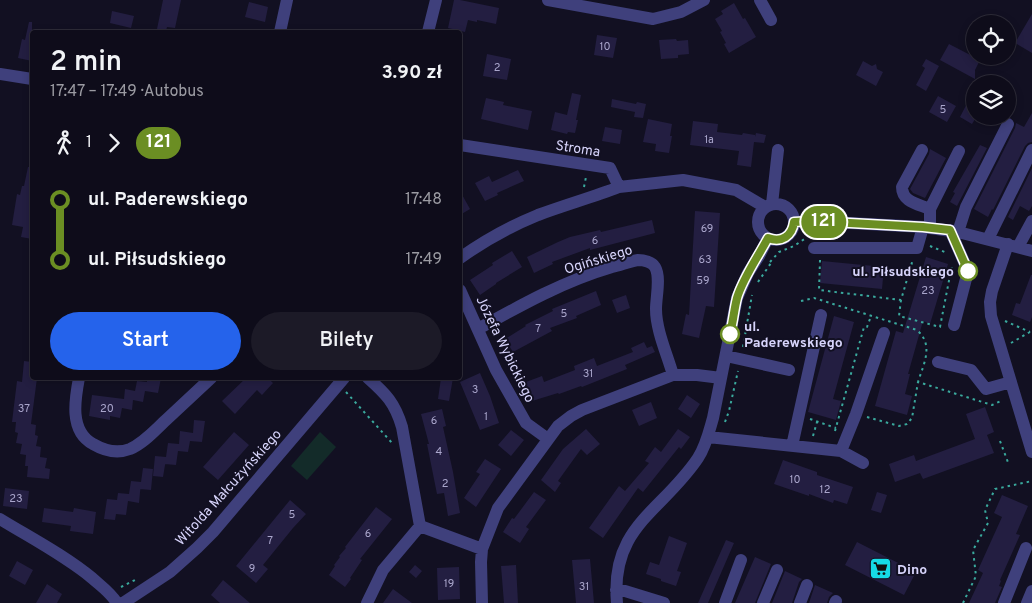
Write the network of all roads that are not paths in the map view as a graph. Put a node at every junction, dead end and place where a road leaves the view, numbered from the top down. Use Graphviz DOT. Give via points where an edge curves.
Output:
graph roads {
  1 [pos="286,0"];
  2 [pos="436,0"];
  3 [pos="548,0"];
  4 [pos="704,0"];
  5 [pos="760,0"];
  6 [pos="771,20"];
  7 [pos="280,30"];
  8 [pos="428,30"];
  9 [pos="0,74"];
  10 [pos="30,79"];
  11 [pos="1007,125"];
  12 [pos="462,145"];
  13 [pos="778,150"];
  14 [pos="922,150"];
  15 [pos="1032,150"];
  16 [pos="959,152"];
  17 [pos="619,187"];
  18 [pos="768,206"];
  19 [pos="930,209"];
  20 [pos="794,222"];
  21 [pos="1031,226"];
  22 [pos="927,227"];
  23 [pos="954,231"];
  24 [pos="768,238"];
  25 [pos="988,239"];
  26 [pos="1013,246"];
  27 [pos="817,248"];
  28 [pos="1032,251"];
  29 [pos="462,257"];
  30 [pos="462,294"];
  31 [pos="821,316"];
  32 [pos="954,325"];
  33 [pos="478,329"];
  34 [pos="884,333"];
  35 [pos="726,356"];
  36 [pos="938,362"];
  37 [pos="789,370"];
  38 [pos="673,375"];
  39 [pos="721,378"];
  40 [pos="79,380"];
  41 [pos="209,380"];
  42 [pos="370,380"];
  43 [pos="1011,382"];
  44 [pos="344,383"];
  45 [pos="708,437"];
  46 [pos="548,440"];
  47 [pos="792,446"];
  48 [pos="835,450"];
  49 [pos="1032,452"];
  50 [pos="863,463"];
  51 [pos="0,519"];
  52 [pos="420,526"];
  53 [pos="1026,548"];
  54 [pos="482,550"];
  55 [pos="741,560"];
  56 [pos="777,570"];
  57 [pos="807,585"];
  58 [pos="616,590"];
  59 [pos="1032,591"];
  60 [pos="114,598"];
  61 [pos="123,603"];
  62 [pos="367,603"];
  63 [pos="482,603"];
  64 [pos="617,603"];
  65 [pos="664,603"];
  66 [pos="724,603"];
  67 [pos="763,603"];
  68 [pos="800,603"];
  69 [pos="1004,603"];
  70 [pos="1027,603"];
  1 -- 7 [label="street"];
  2 -- 8 [label="street"];
  3 -- 4 [label="street" via="653,19 681,12"];
  5 -- 6 [label="street"];
  9 -- 10 [label="street"];
  11 -- 23 [label="street"];
  12 -- 17 [label="street, Stroma" via="610,168"];
  13 -- 18 [label="street"];
  14 -- 19 [label="street" via="902,186 902,193 906,199"];
  15 -- 25 [label="street"];
  16 -- 19 [label="street"];
  17 -- 18 [label="street" via="683,180 736,190"];
  17 -- 29 [label="street" via="519,224"];
  18 -- 20 [label="street" via="780,204 788,208"];
  18 -- 24 [label="street" via="758,220 758,227"];
  19 -- 22 [label="street"];
  20 -- 22 [label="street"];
  20 -- 24 [label="street" via="786,237 780,240"];
  21 -- 26 [label="street"];
  22 -- 23 [label="street"];
  22 -- 27 [label="street" via="918,245"];
  23 -- 25 [label="street"];
  23 -- 32 [label="street" via="968,271"];
  24 -- 35 [label="street" via="737,298"];
  25 -- 26 [label="street"];
  26 -- 28 [label="street"];
  26 -- 43 [label="street" via="990,302 991,316"];
  30 -- 33 [label="street, Józefa Wybickiego"];
  31 -- 47 [label="street"];
  33 -- 38 [label="street, Ogińskiego" via="571,282 639,260 647,261 657,274 658,325"];
  33 -- 46 [label="street, Józefa Wybickiego" via="496,370 526,423"];
  34 -- 48 [label="street" via="856,414"];
  35 -- 37 [label="street"];
  35 -- 39 [label="street"];
  36 -- 43 [label="street" via="971,370 986,389"];
  38 -- 39 [label="street"];
  38 -- 46 [label="street" via="582,410 558,426"];
  39 -- 45 [label="street"];
  40 -- 41 [label="street" via="75,416 81,432 103,450 119,452 145,440"];
  42 -- 52 [label="street" via="388,396 398,414"];
  43 -- 49 [label="street"];
  44 -- 61 [label="street, Witolda Małcużyńskiego" via="197,548 170,572"];
  45 -- 47 [label="street"];
  45 -- 58 [label="street" via="690,470 632,533 620,560"];
  46 -- 54 [label="street" via="498,508"];
  47 -- 48 [label="street"];
  48 -- 50 [label="street"];
  51 -- 60 [label="street" via="82,570"];
  52 -- 54 [label="street"];
  52 -- 62 [label="street" via="383,570"];
  53 -- 69 [label="street"];
  54 -- 63 [label="street"];
  55 -- 66 [label="street"];
  56 -- 67 [label="street"];
  57 -- 68 [label="street"];
  58 -- 64 [label="street"];
  58 -- 65 [label="street"];
  59 -- 70 [label="street"];
}
